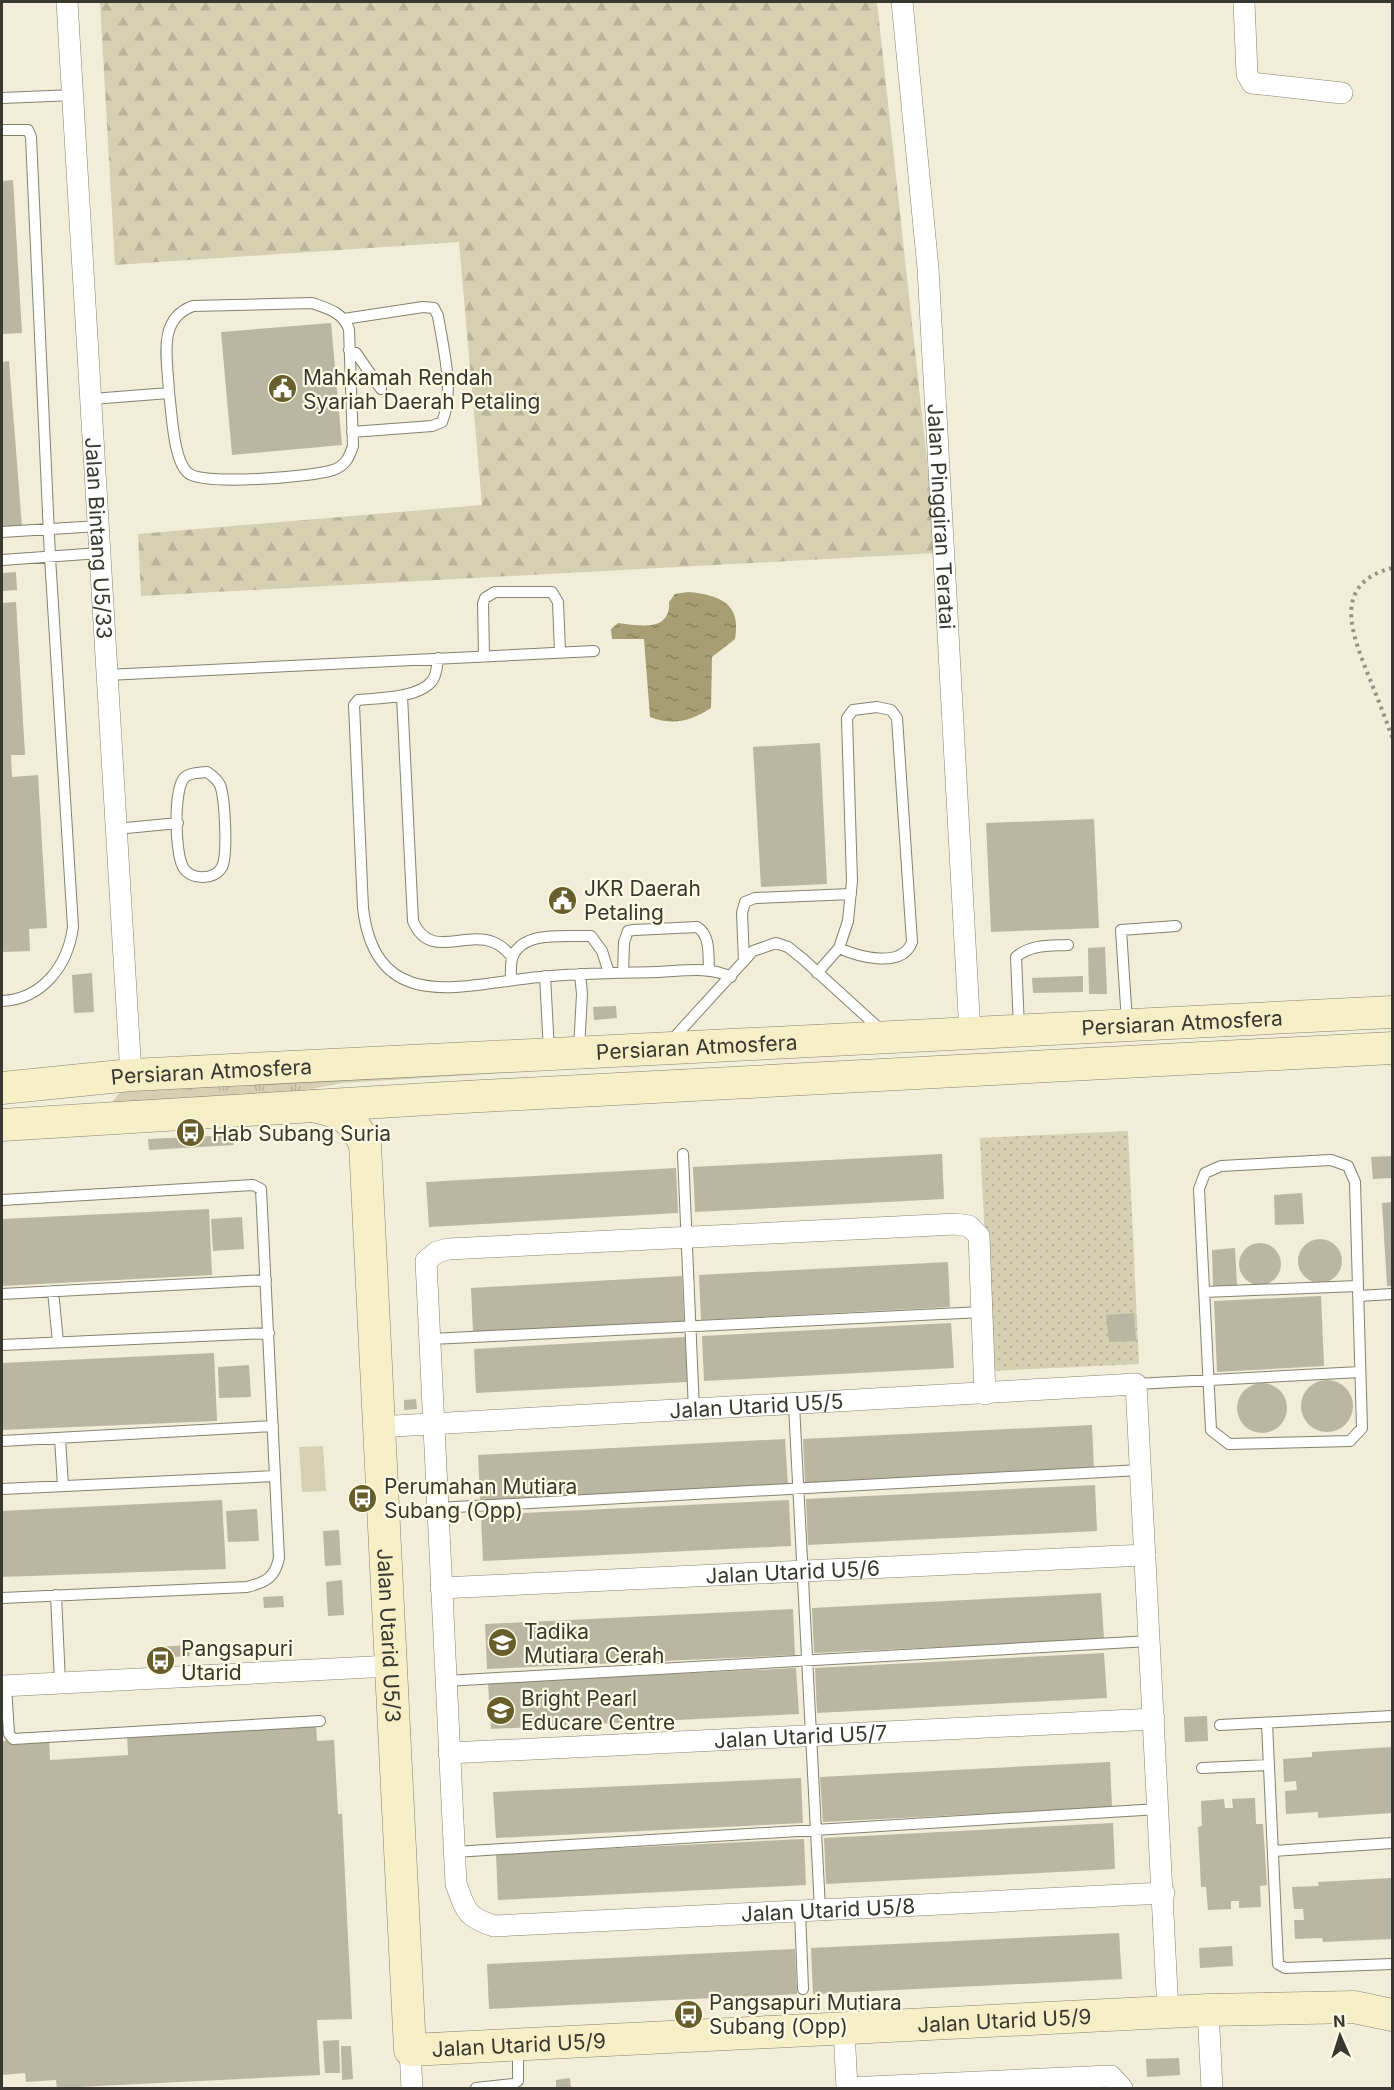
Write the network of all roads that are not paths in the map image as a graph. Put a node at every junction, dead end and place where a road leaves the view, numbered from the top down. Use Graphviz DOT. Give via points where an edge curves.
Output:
graph roads {
  1 [pos="67,2"];
  2 [pos="902,2"];
  3 [pos="1244,2"];
  4 [pos="1342,93"];
  5 [pos="74,94"];
  6 [pos="2,98"];
  7 [pos="2,130"];
  8 [pos="344,319"];
  9 [pos="350,350"];
  10 [pos="381,389"];
  11 [pos="169,393"];
  12 [pos="92,399"];
  13 [pos="352,432"];
  14 [pos="99,526"];
  15 [pos="48,530"];
  16 [pos="2,532"];
  17 [pos="100,553"];
  18 [pos="50,557"];
  19 [pos="2,560"];
  20 [pos="560,651"];
  21 [pos="594,651"];
  22 [pos="484,655"];
  23 [pos="438,658"];
  24 [pos="107,675"];
  25 [pos="402,696"];
  26 [pos="177,823"];
  27 [pos="116,829"];
  28 [pos="851,894"];
  29 [pos="1176,926"];
  30 [pos="1068,945"];
  31 [pos="839,948"];
  32 [pos="512,957"];
  33 [pos="744,961"];
  34 [pos="709,970"];
  35 [pos="609,973"];
  36 [pos="623,973"];
  37 [pos="817,974"];
  38 [pos="580,975"];
  39 [pos="545,976"];
  40 [pos="731,977"];
  41 [pos="511,979"];
  42 [pos="2,1001"];
  43 [pos="1392,1012"];
  44 [pos="1128,1026"];
  45 [pos="1019,1031"];
  46 [pos="970,1034"];
  47 [pos="890,1038"];
  48 [pos="1392,1048"];
  49 [pos="664,1049"];
  50 [pos="565,1073"];
  51 [pos="132,1075"];
  52 [pos="2,1088"];
  53 [pos="410,1101"];
  54 [pos="313,1106"];
  55 [pos="2,1118"];
  56 [pos="2,1125"];
  57 [pos="365,1144"];
  58 [pos="683,1154"];
  59 [pos="2,1200"];
  60 [pos="686,1235"];
  61 [pos="266,1280"];
  62 [pos="53,1291"];
  63 [pos="1358,1291"];
  64 [pos="1204,1292"];
  65 [pos="2,1294"];
  66 [pos="1392,1294"];
  67 [pos="982,1312"];
  68 [pos="690,1326"];
  69 [pos="268,1333"];
  70 [pos="431,1339"];
  71 [pos="58,1342"];
  72 [pos="2,1345"];
  73 [pos="1360,1372"];
  74 [pos="1209,1380"];
  75 [pos="1136,1384"];
  76 [pos="985,1394"];
  77 [pos="794,1406"];
  78 [pos="694,1410"];
  79 [pos="433,1422"];
  80 [pos="273,1426"];
  81 [pos="377,1427"];
  82 [pos="60,1438"];
  83 [pos="2,1441"];
  84 [pos="1140,1470"];
  85 [pos="275,1476"];
  86 [pos="63,1486"];
  87 [pos="798,1489"];
  88 [pos="2,1490"];
  89 [pos="437,1508"];
  90 [pos="1145,1555"];
  91 [pos="802,1571"];
  92 [pos="441,1588"];
  93 [pos="56,1595"];
  94 [pos="2,1598"];
  95 [pos="1150,1641"];
  96 [pos="807,1660"];
  97 [pos="390,1666"];
  98 [pos="446,1681"];
  99 [pos="60,1683"];
  100 [pos="4,1686"];
  101 [pos="1392,1716"];
  102 [pos="1154,1719"];
  103 [pos="320,1721"];
  104 [pos="1267,1723"];
  105 [pos="1220,1725"];
  106 [pos="811,1736"];
  107 [pos="449,1754"];
  108 [pos="1269,1765"];
  109 [pos="1202,1768"];
  110 [pos="1159,1809"];
  111 [pos="816,1829"];
  112 [pos="1392,1843"];
  113 [pos="1273,1851"];
  114 [pos="454,1852"];
  115 [pos="1164,1893"];
  116 [pos="810,1910"];
  117 [pos="1392,1964"];
  118 [pos="803,1989"];
  119 [pos="1208,2010"];
  120 [pos="1168,2012"];
  121 [pos="1392,2015"];
  122 [pos="844,2030"];
  123 [pos="518,2046"];
  124 [pos="410,2050"];
  125 [pos="412,2088"];
  126 [pos="476,2088"];
  127 [pos="847,2088"];
  128 [pos="1122,2088"];
  129 [pos="1212,2088"];
  1 -- 5 [label="street, Jalan Bintang U5/33"];
  2 -- 46 [label="street, Jalan Pinggiran Teratai" via="928,268"];
  3 -- 4 [label="street" via="1247,74 1252,83"];
  5 -- 6 [label="lane"];
  5 -- 12 [label="street, Jalan Bintang U5/33"];
  7 -- 15 [label="lane" via="28,130 31,137"];
  8 -- 9 [label="lane" via="349,329"];
  8 -- 11 [label="lane" via="331,309 312,303 193,306 180,310 170,322 168,334"];
  8 -- 13 [label="lane" via="434,308 446,374 447,400 442,422"];
  9 -- 10 [label="lane"];
  9 -- 13 [label="lane"];
  11 -- 12 [label="lane"];
  11 -- 13 [label="lane" via="176,445 184,467 188,474 204,480 284,478 334,470 349,458"];
  12 -- 14 [label="street, Jalan Bintang U5/33"];
  14 -- 15 [label="lane"];
  14 -- 17 [label="street, Jalan Bintang U5/33"];
  15 -- 16 [label="lane"];
  15 -- 18 [label="lane"];
  17 -- 18 [label="lane"];
  17 -- 24 [label="street, Jalan Bintang U5/33"];
  18 -- 19 [label="lane"];
  18 -- 42 [label="lane" via="73,927 71,945 50,980 33,993"];
  20 -- 21 [label="lane"];
  20 -- 22 [label="lane"];
  20 -- 22 [label="lane" via="558,602 552,592 495,592 483,604"];
  22 -- 23 [label="lane"];
  23 -- 24 [label="lane"];
  23 -- 25 [label="lane" via="434,680"];
  24 -- 27 [label="street, Jalan Bintang U5/33"];
  25 -- 32 [label="lane" via="413,921 418,933 434,942 495,942"];
  25 -- 41 [label="lane" via="358,700 354,705 363,908 371,945 383,964 407,981 429,988"];
  26 -- 26 [label="lane" via="177,792 185,778 207,772 214,776 223,796 225,857 218,872 207,877 192,876 183,869 178,854"];
  26 -- 27 [label="lane"];
  27 -- 51 [label="street, Jalan Bintang U5/33"];
  28 -- 31 [label="lane"];
  28 -- 31 [label="lane" via="847,718 853,710 877,706 891,710 897,718 912,942 902,956 858,956"];
  28 -- 33 [label="lane" via="755,898 746,902 742,913"];
  29 -- 44 [label="lane" via="1121,930"];
  30 -- 45 [label="lane" via="1037,946 1016,957"];
  31 -- 37 [label="lane"];
  32 -- 35 [label="lane" via="534,939 591,936 602,951"];
  32 -- 41 [label="lane"];
  33 -- 37 [label="lane" via="765,944 776,943 788,947"];
  33 -- 40 [label="lane"];
  34 -- 36 [label="lane"];
  34 -- 36 [label="lane" via="706,936 697,927 628,931"];
  34 -- 40 [label="lane"];
  35 -- 36 [label="lane"];
  35 -- 38 [label="lane"];
  37 -- 47 [label="lane"];
  38 -- 39 [label="lane"];
  38 -- 50 [label="lane" via="582,994"];
  39 -- 41 [label="lane"];
  39 -- 50 [label="lane"];
  40 -- 49 [label="lane"];
  43 -- 44 [label="street, Persiaran Atmosfera"];
  44 -- 45 [label="street, Persiaran Atmosfera"];
  45 -- 46 [label="street, Persiaran Atmosfera"];
  46 -- 47 [label="street, Persiaran Atmosfera"];
  47 -- 49 [label="street, Persiaran Atmosfera"];
  48 -- 50 [label="street, Persiaran Atmosfera"];
  49 -- 50 [label="street, Persiaran Atmosfera"];
  50 -- 51 [label="street, Persiaran Atmosfera"];
  50 -- 53 [label="street, Persiaran Atmosfera"];
  51 -- 52 [label="street, Persiaran Atmosfera"];
  51 -- 55 [label="street" via="115,1095 98,1104"];
  53 -- 54 [label="street, Persiaran Atmosfera"];
  53 -- 57 [label="street" via="387,1112"];
  54 -- 56 [label="street, Persiaran Atmosfera"];
  54 -- 57 [label="street" via="338,1112 356,1125"];
  57 -- 81 [label="street, Jalan Utarid U5/3"];
  58 -- 60 [label="lane"];
  59 -- 61 [label="lane" via="256,1186 262,1195"];
  60 -- 67 [label="street" via="969,1226 979,1236"];
  60 -- 68 [label="lane"];
  60 -- 70 [label="street" via="437,1252 426,1261"];
  61 -- 62 [label="lane"];
  61 -- 69 [label="lane"];
  62 -- 65 [label="lane"];
  62 -- 71 [label="lane"];
  63 -- 64 [label="lane"];
  63 -- 64 [label="lane" via="1355,1182 1348,1166 1331,1160 1221,1166 1205,1173 1199,1189"];
  63 -- 66 [label="lane"];
  63 -- 73 [label="lane"];
  64 -- 74 [label="lane"];
  67 -- 68 [label="lane"];
  67 -- 76 [label="street"];
  68 -- 70 [label="lane"];
  68 -- 78 [label="lane"];
  69 -- 71 [label="lane"];
  69 -- 80 [label="lane"];
  70 -- 79 [label="street"];
  71 -- 72 [label="lane"];
  73 -- 74 [label="lane"];
  73 -- 74 [label="lane" via="1362,1428 1350,1441 1229,1444 1211,1430"];
  74 -- 75 [label="lane"];
  75 -- 76 [label="street, Jalan Utarid U5/5"];
  75 -- 84 [label="street"];
  76 -- 77 [label="street, Jalan Utarid U5/5"];
  77 -- 78 [label="street, Jalan Utarid U5/5"];
  77 -- 87 [label="lane"];
  78 -- 79 [label="street, Jalan Utarid U5/5"];
  79 -- 81 [label="street, Jalan Utarid U5/5"];
  79 -- 89 [label="street"];
  80 -- 82 [label="lane"];
  80 -- 85 [label="lane"];
  81 -- 97 [label="street, Jalan Utarid U5/3"];
  82 -- 83 [label="lane"];
  82 -- 86 [label="lane"];
  84 -- 87 [label="lane"];
  84 -- 90 [label="street"];
  85 -- 86 [label="lane"];
  85 -- 93 [label="lane" via="279,1557 276,1572 261,1584"];
  86 -- 88 [label="lane"];
  87 -- 89 [label="lane"];
  87 -- 91 [label="lane"];
  89 -- 92 [label="street"];
  90 -- 91 [label="street, Jalan Utarid U5/6"];
  90 -- 95 [label="street"];
  91 -- 92 [label="street, Jalan Utarid U5/6"];
  91 -- 96 [label="lane"];
  92 -- 98 [label="street"];
  93 -- 94 [label="lane"];
  93 -- 99 [label="lane"];
  95 -- 96 [label="lane"];
  95 -- 102 [label="street"];
  96 -- 98 [label="lane"];
  96 -- 106 [label="lane"];
  97 -- 99 [label="street"];
  97 -- 124 [label="street, Jalan Utarid U5/3"];
  98 -- 107 [label="street"];
  99 -- 100 [label="street"];
  100 -- 103 [label="lane" via="9,1734 13,1739"];
  101 -- 104 [label="lane"];
  102 -- 106 [label="street, Jalan Utarid U5/7"];
  102 -- 110 [label="street"];
  104 -- 105 [label="lane"];
  104 -- 108 [label="lane"];
  106 -- 107 [label="street, Jalan Utarid U5/7"];
  106 -- 111 [label="lane"];
  107 -- 114 [label="street"];
  108 -- 109 [label="lane"];
  108 -- 113 [label="lane"];
  110 -- 111 [label="lane"];
  110 -- 115 [label="street"];
  111 -- 114 [label="lane"];
  111 -- 116 [label="lane"];
  112 -- 113 [label="lane"];
  113 -- 117 [label="lane" via="1278,1964 1285,1968"];
  114 -- 116 [label="street, Jalan Utarid U5/8" via="456,1884 464,1906 474,1919 494,1926"];
  115 -- 116 [label="street, Jalan Utarid U5/8"];
  115 -- 120 [label="street"];
  116 -- 118 [label="lane"];
  119 -- 120 [label="street, Jalan Utarid U5/9"];
  119 -- 121 [label="street, Jalan Utarid U5/9" via="1354,2007"];
  119 -- 129 [label="street"];
  120 -- 122 [label="street, Jalan Utarid U5/9"];
  122 -- 123 [label="street, Jalan Utarid U5/9"];
  122 -- 127 [label="street"];
  123 -- 124 [label="street, Jalan Utarid U5/9"];
  123 -- 126 [label="lane" via="518,2081"];
  124 -- 125 [label="street, Jalan Utarid U5/3"];
  127 -- 128 [label="street" via="1111,2076"];
}
